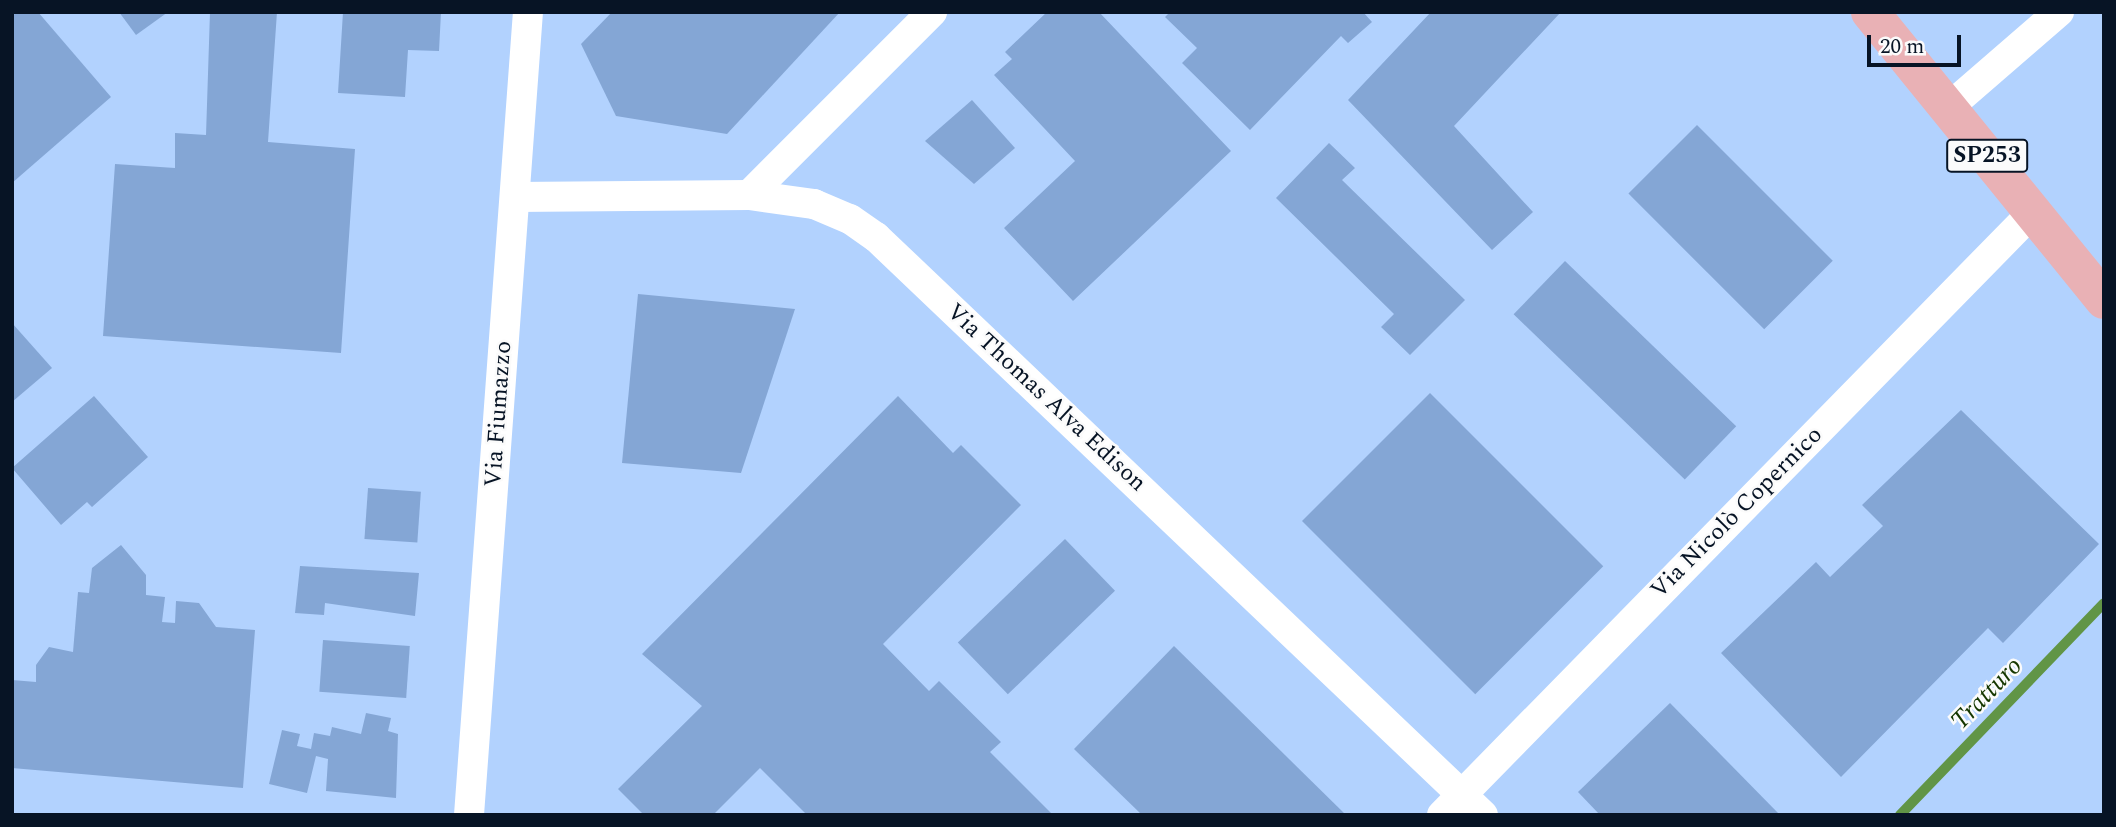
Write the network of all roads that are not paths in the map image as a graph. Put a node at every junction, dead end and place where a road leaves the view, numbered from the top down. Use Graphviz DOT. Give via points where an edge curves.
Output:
graph roads {
  1 [pos="528,12"];
  2 [pos="932,12"];
  3 [pos="1870,12"];
  4 [pos="2059,12"];
  5 [pos="1948,108"];
  6 [pos="750,195"];
  7 [pos="515,197"];
  8 [pos="2033,212"];
  9 [pos="2104,300"];
  10 [pos="1462,792"];
  11 [pos="468,815"];
  12 [pos="1442,815"];
  13 [pos="1483,815"];
  1 -- 7 [label="street, Via Fiumazzo"];
  2 -- 6 [label="street"];
  3 -- 5 [label="main road, SP253"];
  4 -- 5 [label="street"];
  5 -- 8 [label="main road, SP253"];
  6 -- 7 [label="street, Via Thomas Alva Edison"];
  6 -- 10 [label="street, Via Thomas Alva Edison" via="814,204 876,237"];
  7 -- 11 [label="street, Via Fiumazzo"];
  8 -- 9 [label="main road, SP253"];
  8 -- 10 [label="street, Via Nicolò Copernico"];
  10 -- 12 [label="street, Via Nicolò Copernico"];
  10 -- 13 [label="street, Via Thomas Alva Edison"];
}
